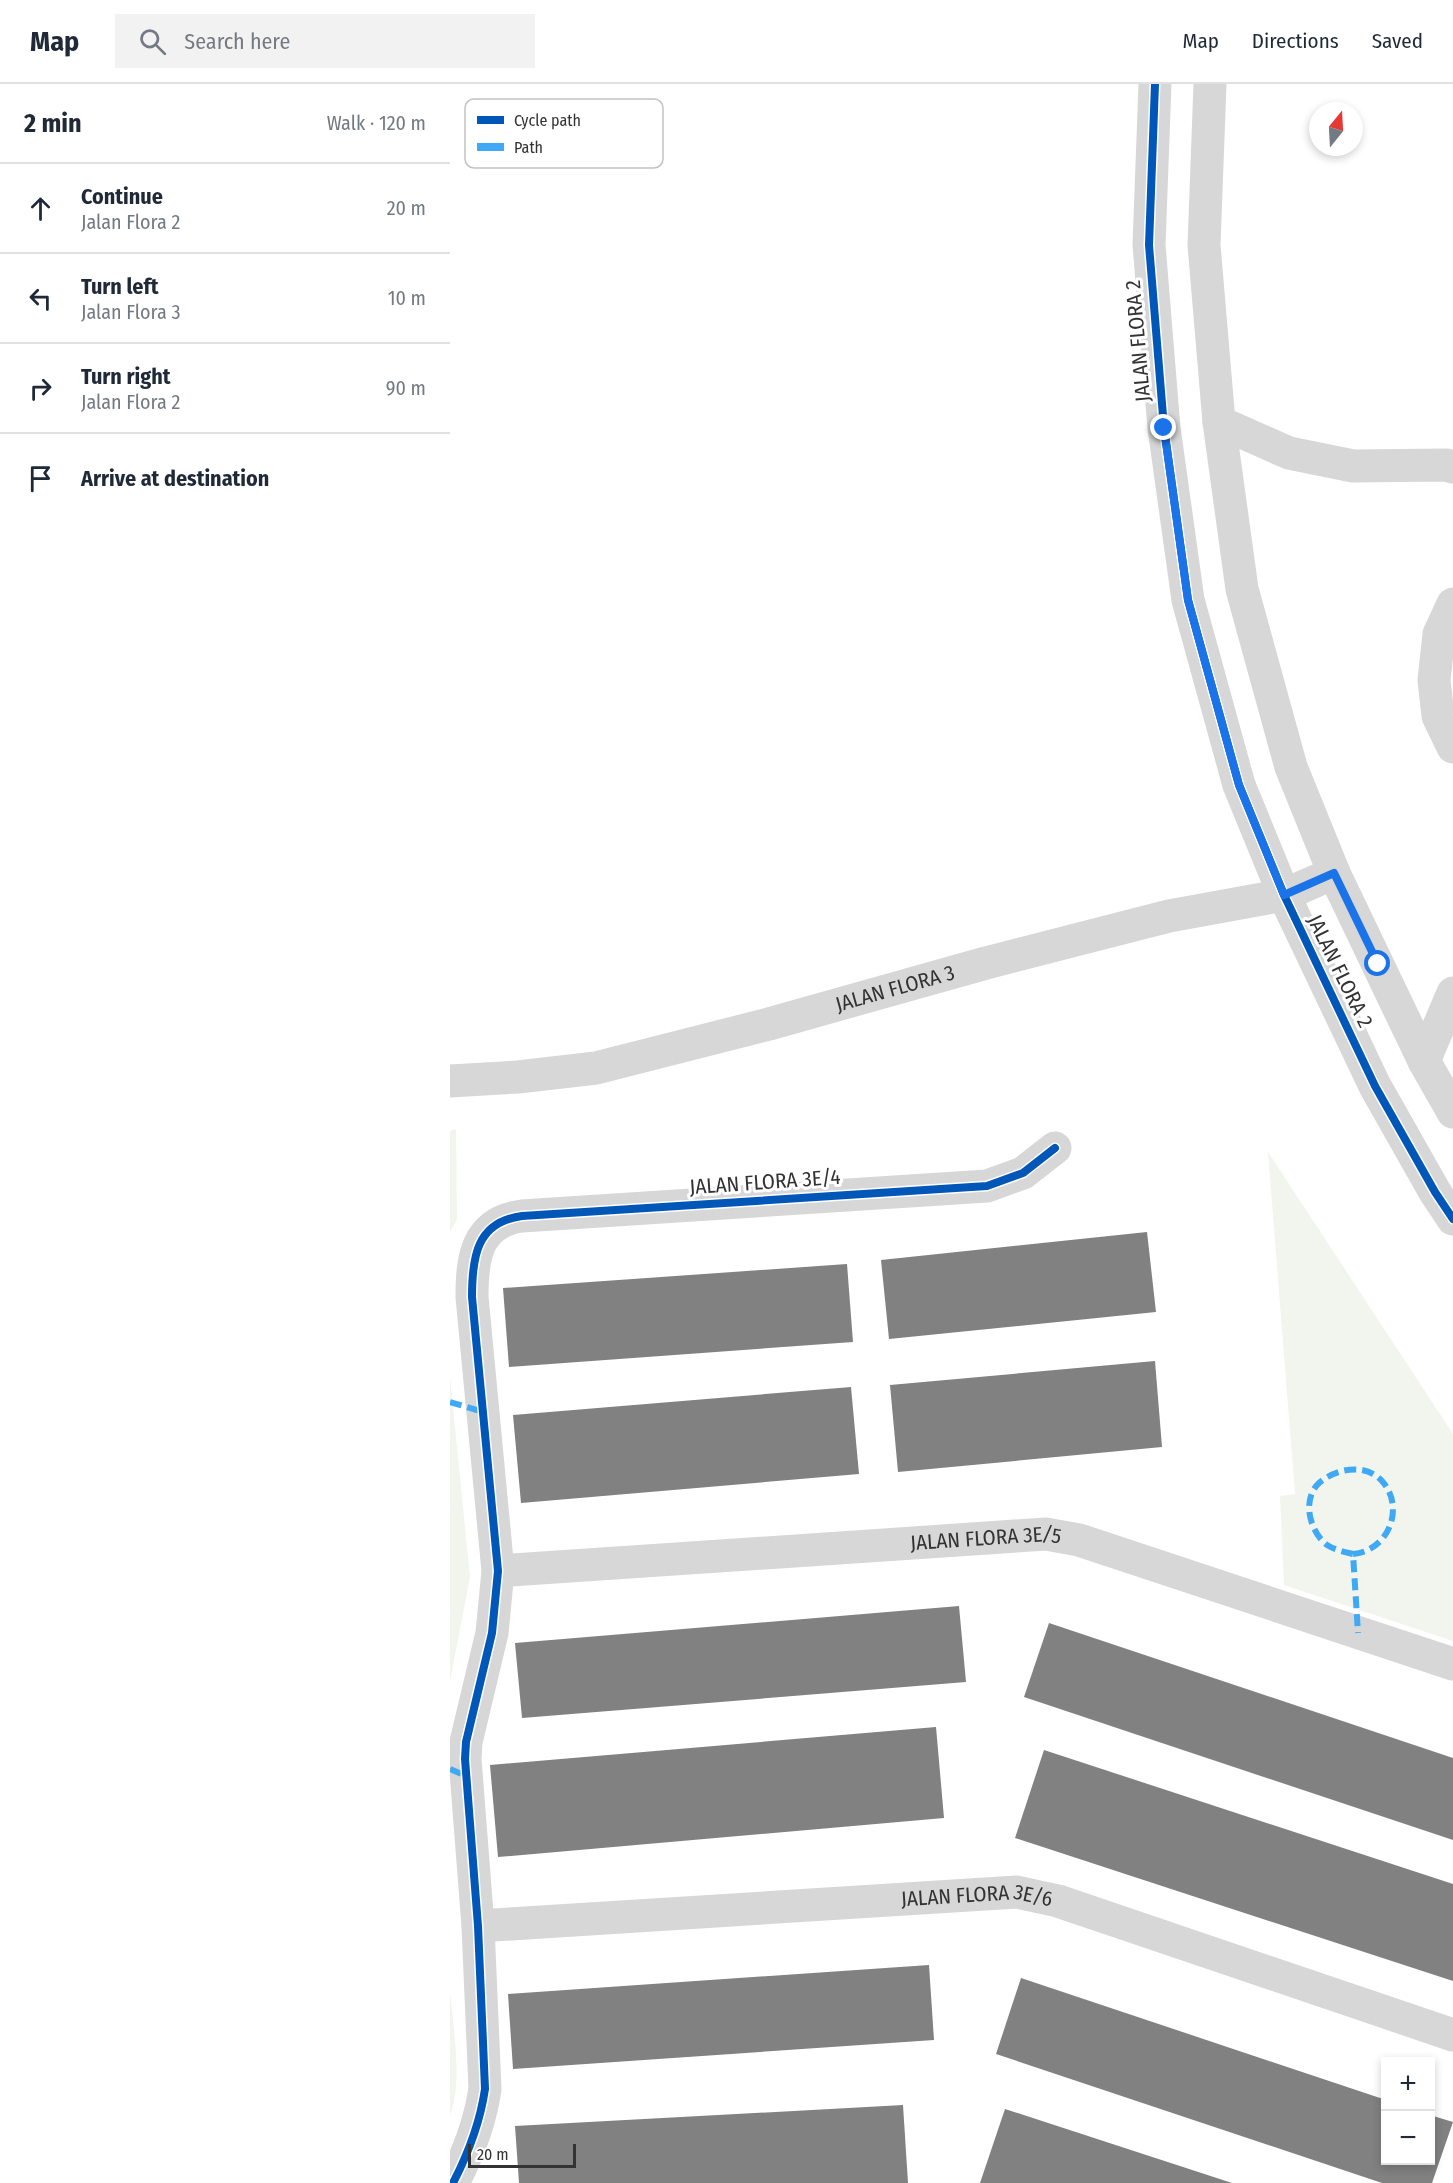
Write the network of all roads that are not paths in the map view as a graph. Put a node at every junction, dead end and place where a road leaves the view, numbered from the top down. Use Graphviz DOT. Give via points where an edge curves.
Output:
graph roads {
  1 [pos="1155,84"];
  2 [pos="1210,84"];
  3 [pos="1219,422"];
  4 [pos="1453,467"];
  5 [pos="1453,604"];
  6 [pos="1453,747"];
  7 [pos="1334,873"];
  8 [pos="1284,895"];
  9 [pos="1453,993"];
  10 [pos="1424,1061"];
  11 [pos="450,1081"];
  12 [pos="1453,1112"];
  13 [pos="1055,1148"];
  14 [pos="1453,1219"];
  15 [pos="498,1571"];
  16 [pos="1453,1664"];
  17 [pos="478,1926"];
  18 [pos="1453,2035"];
  19 [pos="453,2183"];
  1 -- 8 [label="street, JALAN FLORA 2" via="1149,245 1164,428 1188,600 1239,785"];
  2 -- 3 [label="street, JALAN FLORA 2" via="1204,245"];
  3 -- 4 [label="street" via="1289,453 1353,466"];
  3 -- 7 [label="street, JALAN FLORA 2" via="1242,590 1291,767"];
  5 -- 6 [label="street" via="1439,634 1434,680 1438,716"];
  7 -- 8 [label="street, JALAN FLORA 3"];
  7 -- 10 [label="street, JALAN FLORA 2"];
  8 -- 11 [label="street, JALAN FLORA 3" via="1169,916 596,1068"];
  8 -- 14 [label="street, JALAN FLORA 2" via="1375,1086"];
  9 -- 10 [label="street"];
  10 -- 12 [label="street, JALAN FLORA 2"];
  13 -- 15 [label="street, JALAN FLORA 3E/4" via="1023,1173 987,1186 522,1216 492,1227 478,1247 472,1269 472,1297"];
  15 -- 16 [label="street, JALAN FLORA 3E/5" via="1046,1534 1079,1540"];
  15 -- 17 [label="street" via="492,1633 466,1742 464,1775"];
  17 -- 18 [label="street, JALAN FLORA 3E/6" via="1017,1892 1058,1901"];
  17 -- 19 [label="street" via="485,2089 476,2131"];
}
